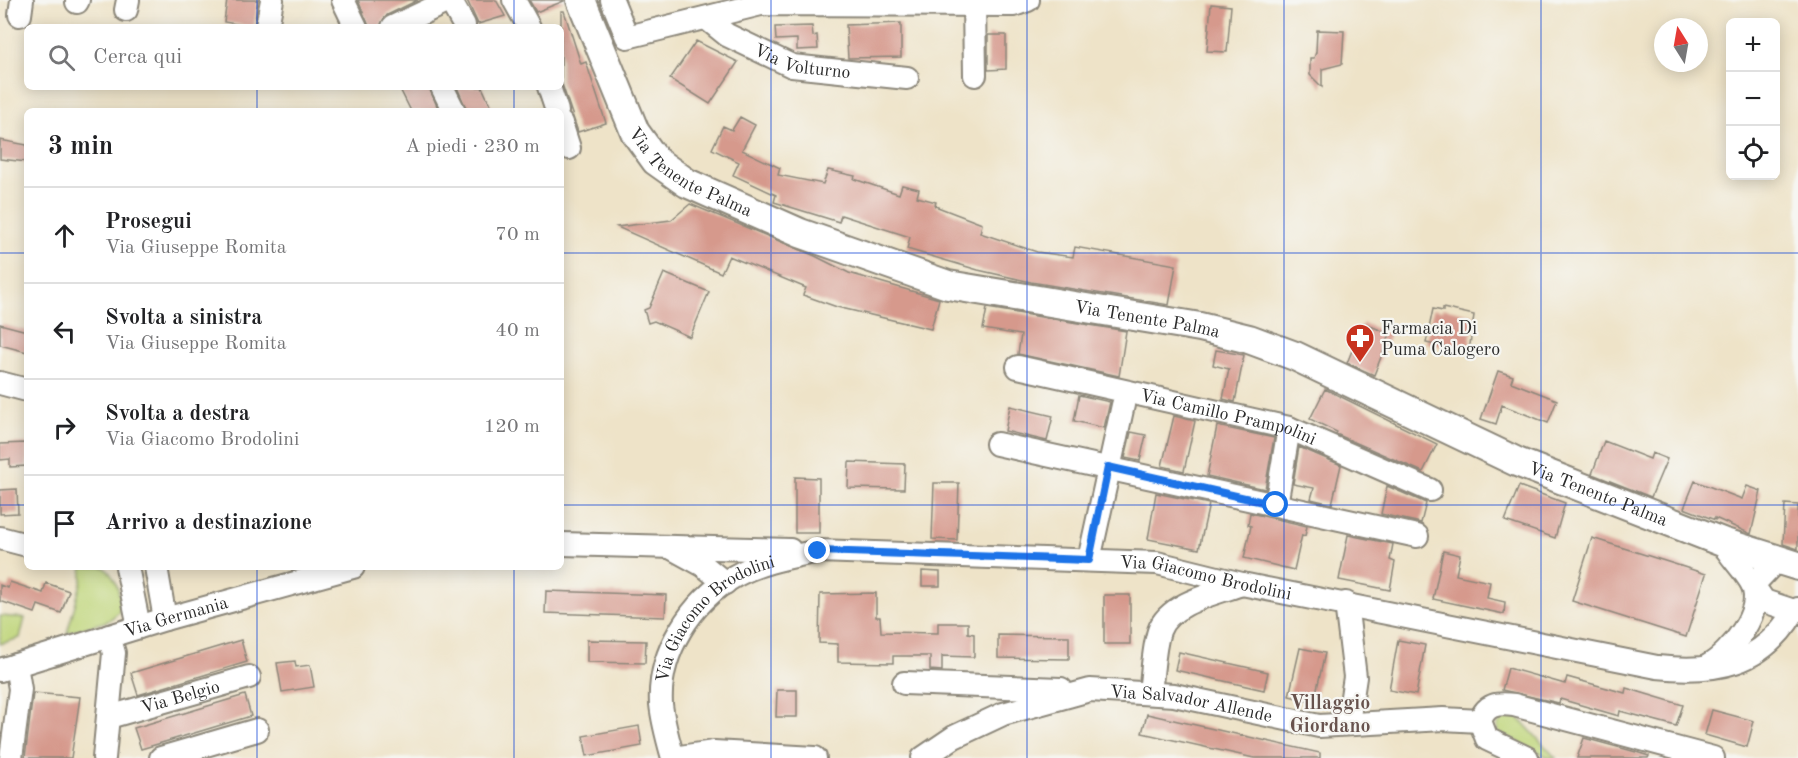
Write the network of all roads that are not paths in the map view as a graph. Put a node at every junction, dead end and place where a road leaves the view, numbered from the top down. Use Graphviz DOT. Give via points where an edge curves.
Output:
graph roads {
  1 [pos="272,0"];
  2 [pos="343,0"];
  3 [pos="450,0"];
  4 [pos="514,0"];
  5 [pos="581,0"];
  6 [pos="612,0"];
  7 [pos="1028,0"];
  8 [pos="784,1"];
  9 [pos="885,2"];
  10 [pos="974,2"];
  11 [pos="404,18"];
  12 [pos="706,18"];
  13 [pos="268,24"];
  14 [pos="355,24"];
  15 [pos="463,24"];
  16 [pos="527,24"];
  17 [pos="975,75"];
  18 [pos="907,78"];
  19 [pos="444,90"];
  20 [pos="550,90"];
  21 [pos="452,108"];
  22 [pos="556,108"];
  23 [pos="564,132"];
  24 [pos="569,148"];
  25 [pos="1018,367"];
  26 [pos="0,383"];
  27 [pos="24,389"];
  28 [pos="1124,405"];
  29 [pos="1289,428"];
  30 [pos="997,444"];
  31 [pos="1108,467"];
  32 [pos="1430,490"];
  33 [pos="1276,505"];
  34 [pos="1417,536"];
  35 [pos="0,538"];
  36 [pos="1722,542"];
  37 [pos="24,544"];
  38 [pos="564,544"];
  39 [pos="668,546"];
  40 [pos="736,548"];
  41 [pos="818,551"];
  42 [pos="1089,560"];
  43 [pos="1788,563"];
  44 [pos="128,570"];
  45 [pos="157,570"];
  46 [pos="342,570"];
  47 [pos="730,580"];
  48 [pos="1242,584"];
  49 [pos="1753,585"];
  50 [pos="1346,603"];
  51 [pos="1796,610"];
  52 [pos="165,619"];
  53 [pos="139,627"];
  54 [pos="109,636"];
  55 [pos="8,667"];
  56 [pos="1705,668"];
  57 [pos="249,677"];
  58 [pos="903,683"];
  59 [pos="1090,690"];
  60 [pos="1150,692"];
  61 [pos="110,717"];
  62 [pos="1480,721"];
  63 [pos="1348,723"];
  64 [pos="257,730"];
  65 [pos="11,758"];
  66 [pos="104,758"];
  67 [pos="160,758"];
  68 [pos="673,758"];
  69 [pos="815,758"];
  70 [pos="923,758"];
  71 [pos="1527,758"];
  72 [pos="1713,758"];
  1 -- 13 [label="street"];
  2 -- 14 [label="street"];
  3 -- 11 [label="street"];
  3 -- 15 [label="street"];
  4 -- 16 [label="street"];
  5 -- 36 [label="main road, Via Tenente Palma" via="635,132 656,161 687,183 800,233 948,285 1200,327 1249,339 1295,356 1517,462"];
  6 -- 12 [label="street" via="627,37"];
  7 -- 10 [label="street" via="1014,5"];
  8 -- 9 [label="street"];
  8 -- 12 [label="street"];
  9 -- 10 [label="street"];
  10 -- 17 [label="street"];
  12 -- 18 [label="street, Via Volturno" via="727,35 792,66"];
  19 -- 21 [label="street"];
  20 -- 22 [label="street"];
  23 -- 24 [label="street"];
  25 -- 29 [label="street, Via Camillo Prampolini"];
  26 -- 27 [label="street"];
  28 -- 31 [label="street"];
  29 -- 32 [label="street, Via Camillo Prampolini"];
  29 -- 33 [label="street"];
  30 -- 31 [label="street"];
  31 -- 33 [label="street"];
  31 -- 42 [label="street"];
  33 -- 34 [label="street"];
  35 -- 37 [label="street"];
  36 -- 43 [label="main road, Via Tenente Palma"];
  36 -- 49 [label="street"];
  38 -- 39 [label="street"];
  39 -- 40 [label="street"];
  39 -- 47 [label="street"];
  40 -- 41 [label="street"];
  40 -- 47 [label="street"];
  41 -- 42 [label="street, Via Giacomo Brodolini"];
  41 -- 47 [label="street, Via Giacomo Brodolini" via="780,558"];
  42 -- 48 [label="street, Via Giacomo Brodolini" via="1157,563"];
  43 -- 49 [label="street"];
  44 -- 53 [label="street"];
  45 -- 52 [label="street"];
  46 -- 52 [label="street, Via Germania"];
  47 -- 68 [label="street, Via Giacomo Brodolini" via="703,600 678,632 663,672 661,703"];
  48 -- 50 [label="street, Via Giacomo Brodolini"];
  48 -- 60 [label="street" via="1168,616 1159,631"];
  49 -- 51 [label="street" via="1764,601"];
  49 -- 56 [label="street" via="1752,609 1744,631 1727,653"];
  50 -- 56 [label="street, Via Giacomo Brodolini" via="1657,667"];
  50 -- 63 [label="street" via="1355,677"];
  51 -- 56 [label="street, Via Giacomo Brodolini" via="1760,651 1733,663"];
  52 -- 53 [label="street, Via Germania"];
  53 -- 54 [label="street, Via Germania"];
  54 -- 55 [label="street, Via Germania"];
  54 -- 61 [label="street" via="114,653"];
  55 -- 65 [label="street" via="20,689"];
  57 -- 61 [label="street, Via Belgio"];
  58 -- 59 [label="street"];
  59 -- 60 [label="street, Via Salvador Allende"];
  59 -- 70 [label="street, Via Salvador Allende" via="1003,714 954,737"];
  60 -- 63 [label="street, Via Salvador Allende" via="1319,726"];
  61 -- 66 [label="street"];
  62 -- 63 [label="street, Via Salvador Allende"];
  62 -- 71 [label="street" via="1487,739"];
  62 -- 72 [label="street" via="1494,705 1514,705"];
  64 -- 67 [label="street"];
  68 -- 69 [label="street" via="714,752"];
}
